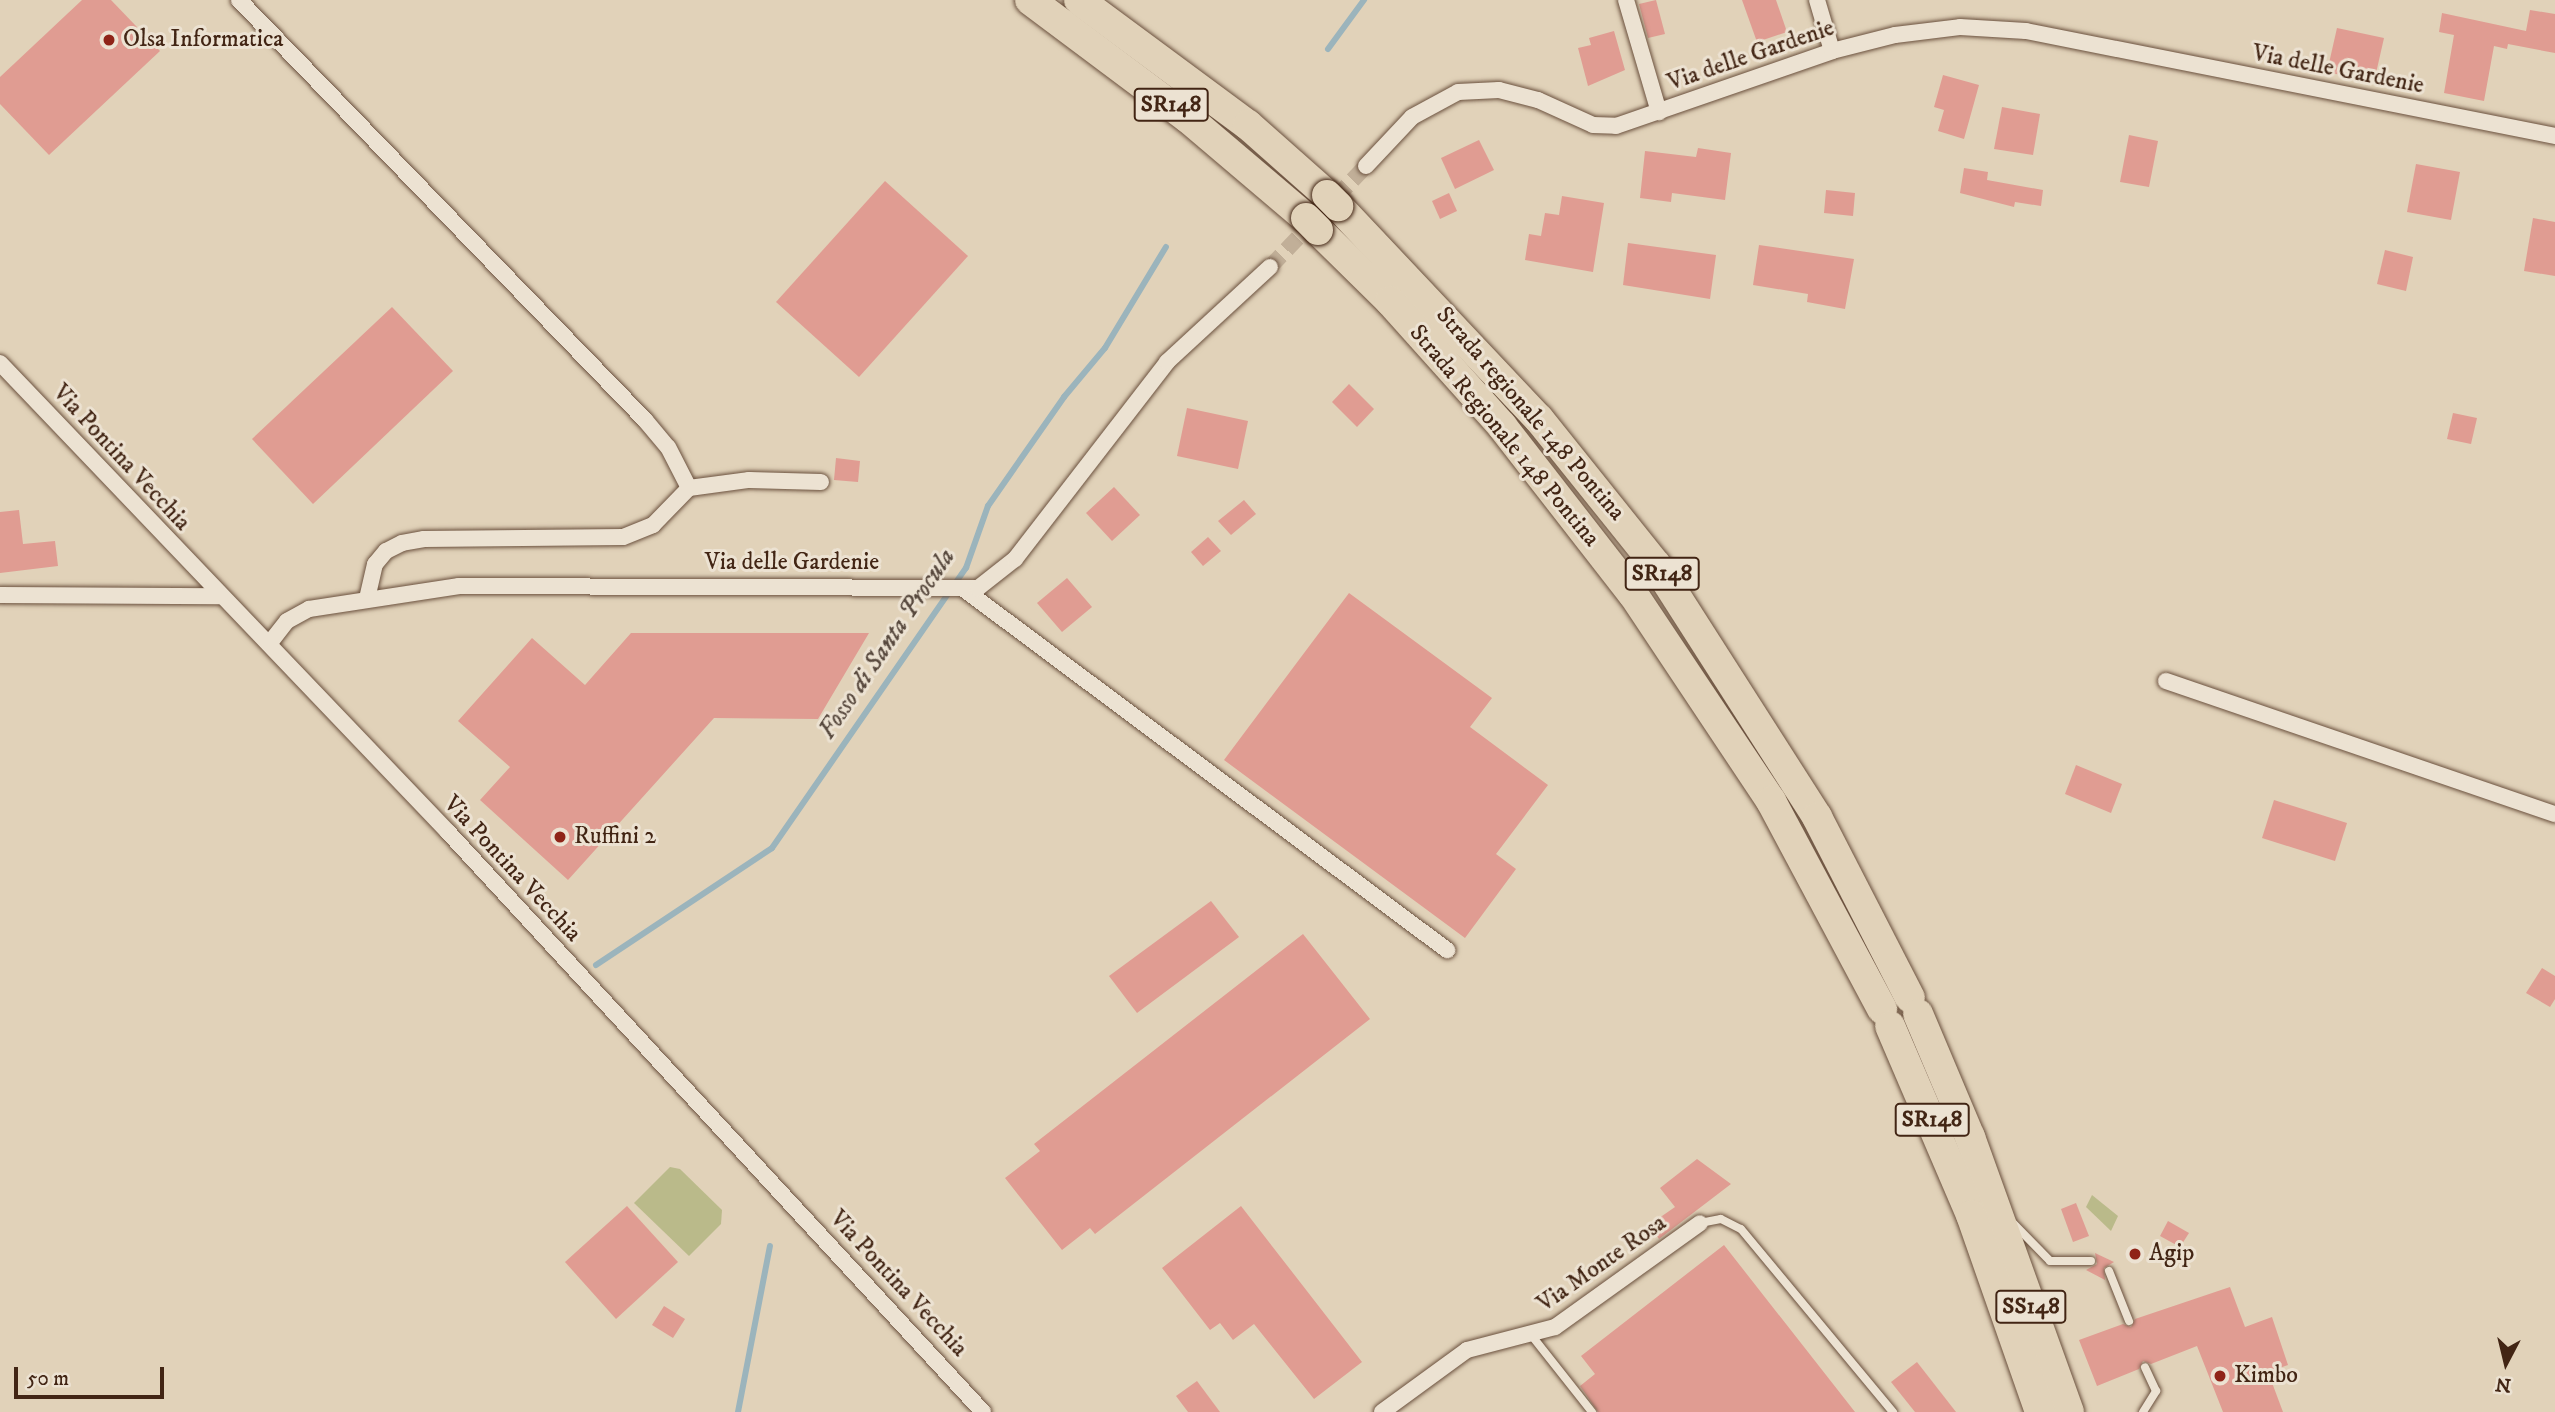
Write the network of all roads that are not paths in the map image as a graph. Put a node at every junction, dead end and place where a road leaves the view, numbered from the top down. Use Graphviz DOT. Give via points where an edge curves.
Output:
graph roads {
  1 [pos="239,0"];
  2 [pos="1030,0"];
  3 [pos="1079,0"];
  4 [pos="1626,0"];
  5 [pos="1817,0"];
  6 [pos="1832,51"];
  7 [pos="1659,112"];
  8 [pos="2555,136"];
  9 [pos="1366,166"];
  10 [pos="1270,267"];
  11 [pos="0,363"];
  12 [pos="821,482"];
  13 [pos="688,488"];
  14 [pos="965,590"];
  15 [pos="0,595"];
  16 [pos="220,596"];
  17 [pos="367,598"];
  18 [pos="269,644"];
  19 [pos="2166,681"];
  20 [pos="2555,814"];
  21 [pos="1447,950"];
  22 [pos="1982,1209"];
  23 [pos="1700,1223"];
  24 [pos="2091,1261"];
  25 [pos="2109,1272"];
  26 [pos="2129,1321"];
  27 [pos="1532,1336"];
  28 [pos="2145,1367"];
  29 [pos="983,1412"];
  30 [pos="1382,1412"];
  31 [pos="1592,1412"];
  32 [pos="1893,1412"];
  33 [pos="2040,1412"];
  34 [pos="2069,1412"];
  35 [pos="2143,1412"];
  1 -- 13 [label="street" via="628,400 668,447"];
  2 -- 22 [label="highway, Strada Regionale 148 Pontina / SR148" via="1188,118 1312,224 1390,301 1502,426 1633,594 1771,801"];
  3 -- 22 [label="highway, Strada regionale 148 Pontina / SR148" via="1248,125 1332,201 1539,419 1656,565 1817,817 1914,1006"];
  4 -- 7 [label="street"];
  5 -- 6 [label="street"];
  6 -- 7 [label="street, Via delle Gardenie"];
  6 -- 8 [label="street, Via delle Gardenie" via="1924,30 2011,29"];
  7 -- 9 [label="street, Via delle Gardenie" via="1616,126 1601,126 1529,97 1474,89 1426,107"];
  10 -- 14 [label="street, Via delle Gardenie" via="1167,362 1006,568 989,583"];
  11 -- 16 [label="street, Via Pontina Vecchia"];
  12 -- 13 [label="street" via="749,480"];
  13 -- 17 [label="street" via="653,525 623,537 424,538 402,543 386,551 375,564"];
  14 -- 17 [label="street, Via delle Gardenie" via="505,583"];
  14 -- 21 [label="street"];
  15 -- 16 [label="street"];
  16 -- 18 [label="street, Via Pontina Vecchia"];
  17 -- 18 [label="street, Via delle Gardenie" via="298,614"];
  18 -- 29 [label="street, Via Pontina Vecchia"];
  19 -- 20 [label="street"];
  22 -- 24 [label="lane" via="2050,1261"];
  22 -- 33 [label="highway, SS148"];
  22 -- 34 [label="highway, SS148"];
  23 -- 27 [label="street, Via Monte Rosa" via="1559,1324"];
  23 -- 32 [label="lane" via="1721,1219 1741,1229"];
  25 -- 26 [label="lane"];
  27 -- 30 [label="street, Via Monte Rosa" via="1467,1350"];
  27 -- 31 [label="lane"];
  28 -- 35 [label="lane" via="2156,1391"];
}
